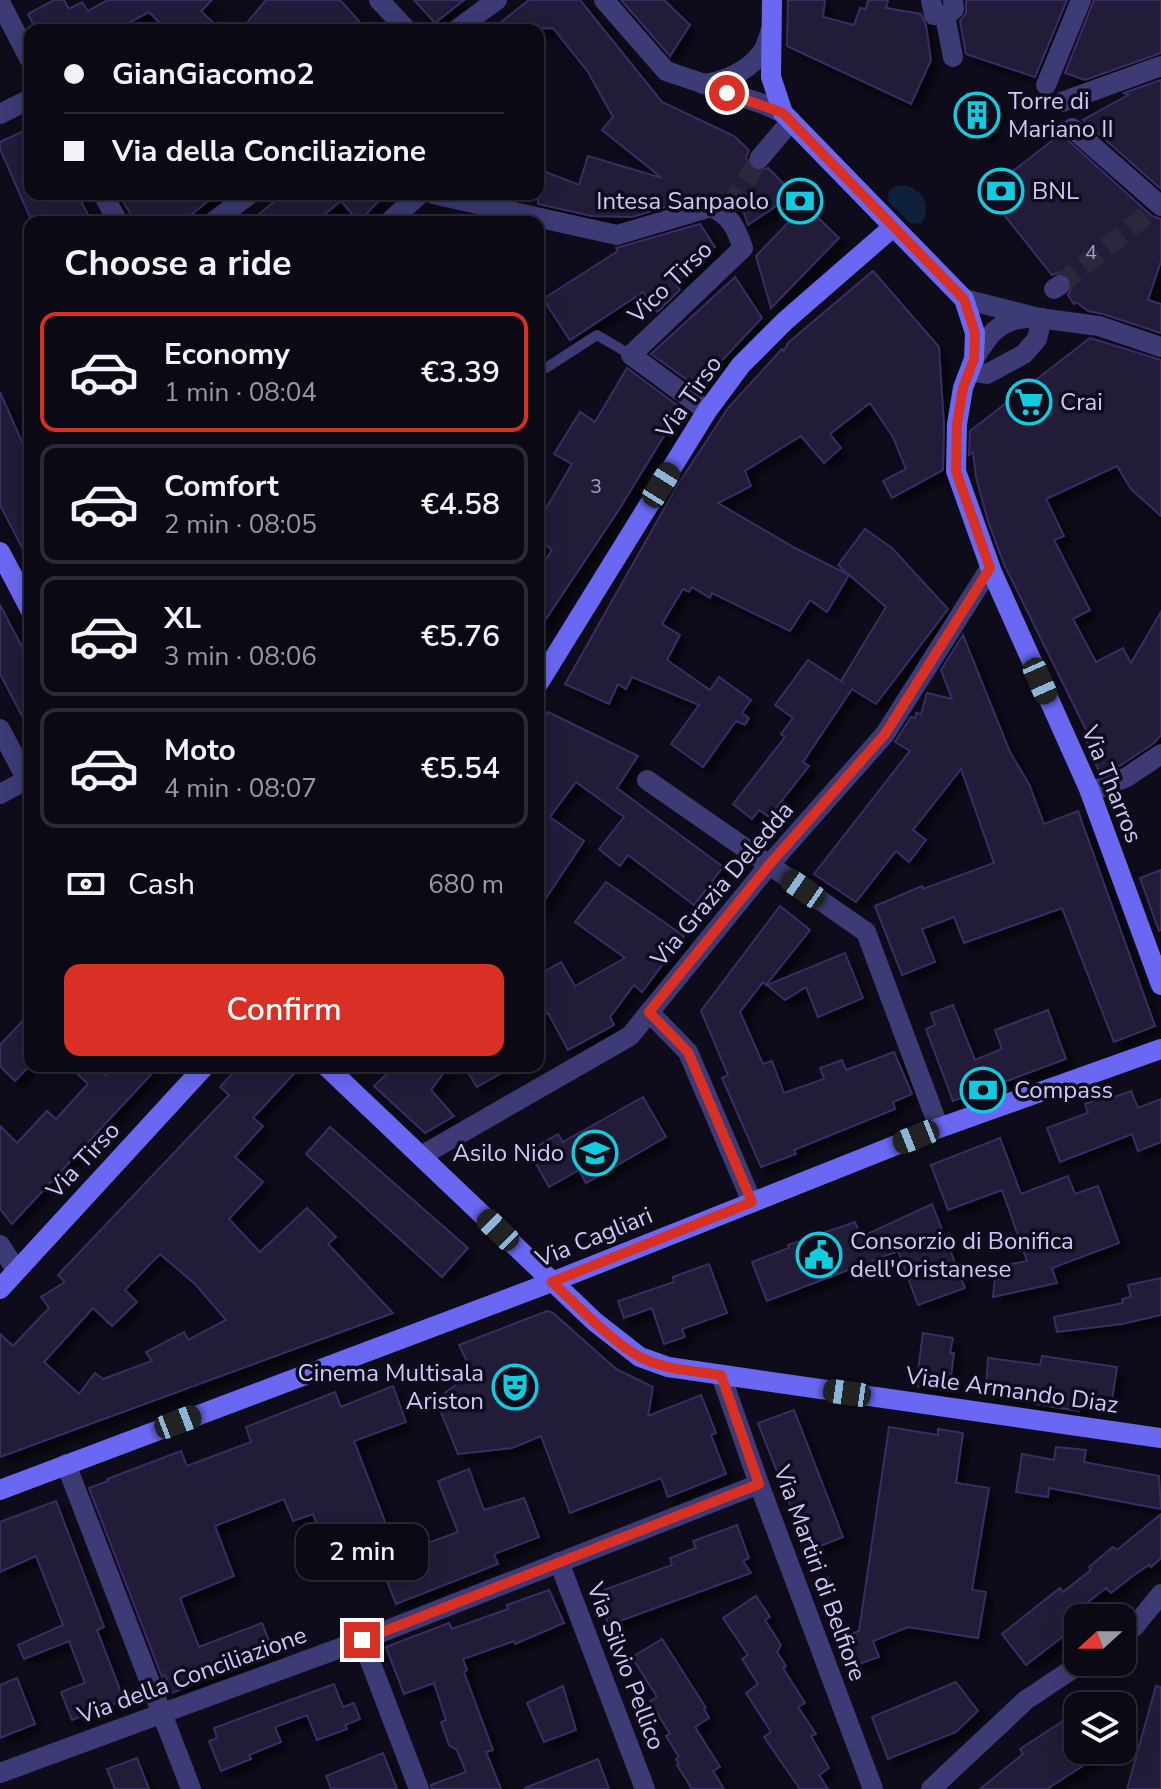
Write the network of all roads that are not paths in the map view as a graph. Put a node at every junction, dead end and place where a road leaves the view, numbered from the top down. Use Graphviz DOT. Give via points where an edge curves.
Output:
graph roads {
  1 [pos="379,0"];
  2 [pos="497,0"];
  3 [pos="604,0"];
  4 [pos="772,0"];
  5 [pos="931,0"];
  6 [pos="1081,0"];
  7 [pos="0,2"];
  8 [pos="949,8"];
  9 [pos="401,24"];
  10 [pos="464,24"];
  11 [pos="772,27"];
  12 [pos="24,48"];
  13 [pos="953,57"];
  14 [pos="1161,66"];
  15 [pos="703,84"];
  16 [pos="1046,85"];
  17 [pos="24,102"];
  18 [pos="1062,102"];
  19 [pos="0,114"];
  20 [pos="787,117"];
  21 [pos="1072,128"];
  22 [pos="759,159"];
  23 [pos="242,200"];
  24 [pos="413,200"];
  25 [pos="460,200"];
  26 [pos="1156,208"];
  27 [pos="221,216"];
  28 [pos="396,216"];
  29 [pos="532,216"];
  30 [pos="544,219"];
  31 [pos="893,227"];
  32 [pos="964,299"];
  33 [pos="1040,318"];
  34 [pos="1161,347"];
  35 [pos="631,355"];
  36 [pos="972,365"];
  37 [pos="546,368"];
  38 [pos="707,411"];
  39 [pos="1,556"];
  40 [pos="990,568"];
  41 [pos="24,598"];
  42 [pos="544,674"];
  43 [pos="0,729"];
  44 [pos="1161,754"];
  45 [pos="24,770"];
  46 [pos="647,780"];
  47 [pos="24,782"];
  48 [pos="1090,792"];
  49 [pos="0,794"];
  50 [pos="769,865"];
  51 [pos="1161,985"];
  52 [pos="649,1012"];
  53 [pos="1161,1049"];
  54 [pos="199,1072"];
  55 [pos="332,1072"];
  56 [pos="939,1128"];
  57 [pos="421,1156"];
  58 [pos="752,1202"];
  59 [pos="0,1245"];
  60 [pos="16,1270"];
  61 [pos="552,1282"];
  62 [pos="0,1289"];
  63 [pos="721,1375"];
  64 [pos="1161,1438"];
  65 [pos="66,1464"];
  66 [pos="759,1484"];
  67 [pos="0,1490"];
  68 [pos="559,1562"];
  69 [pos="1161,1594"];
  70 [pos="1161,1620"];
  71 [pos="1136,1622"];
  72 [pos="1136,1628"];
  73 [pos="362,1640"];
  74 [pos="1064,1675"];
  75 [pos="162,1714"];
  76 [pos="0,1773"];
  77 [pos="191,1789"];
  78 [pos="419,1789"];
  79 [pos="645,1789"];
  80 [pos="873,1789"];
  81 [pos="931,1789"];
  1 -- 9 [label="street"];
  2 -- 10 [label="street"];
  3 -- 15 [label="street" via="666,71"];
  4 -- 11 [label="street"];
  5 -- 8 [label="street" via="934,15"];
  6 -- 16 [label="street"];
  7 -- 12 [label="street"];
  8 -- 13 [label="street"];
  11 -- 15 [label="street" via="763,51 746,67"];
  11 -- 20 [label="street" via="771,77"];
  14 -- 18 [label="street"];
  15 -- 20 [label="street"];
  17 -- 19 [label="street"];
  20 -- 22 [label="street"];
  20 -- 31 [label="street"];
  21 -- 26 [label="street"];
  23 -- 27 [label="street"];
  24 -- 28 [label="street"];
  25 -- 29 [label="street, Vico Tirso"];
  30 -- 35 [label="street, Vico Tirso" via="617,235 711,207 728,210 743,248"];
  31 -- 32 [label="street"];
  31 -- 38 [label="street, Via Tirso" via="774,332"];
  32 -- 33 [label="street"];
  32 -- 36 [label="street" via="975,333"];
  33 -- 34 [label="street" via="1099,326"];
  33 -- 36 [label="street" via="1003,323"];
  33 -- 36 [label="street" via="1037,339 1024,354 987,374"];
  35 -- 37 [label="lane" via="597,335"];
  35 -- 38 [label="street, Vico Tirso"];
  36 -- 40 [label="street, Via Tharros" via="957,424 956,471"];
  38 -- 42 [label="street, Via Tirso"];
  39 -- 41 [label="street"];
  40 -- 48 [label="street, Via Tharros"];
  40 -- 50 [label="street, Via Grazia Deledda" via="885,734"];
  43 -- 45 [label="street"];
  44 -- 48 [label="street" via="1127,777"];
  46 -- 50 [label="street"];
  47 -- 49 [label="street"];
  48 -- 51 [label="street, Via Tharros"];
  50 -- 52 [label="street, Via Grazia Deledda"];
  50 -- 56 [label="street" via="866,932"];
  52 -- 57 [label="street, Via Grazia Deledda" via="630,1036"];
  52 -- 58 [label="street" via="688,1052"];
  53 -- 56 [label="street, Via Cagliari"];
  54 -- 60 [label="street, Via Tirso"];
  55 -- 57 [label="street, Viale Armando Diaz"];
  56 -- 58 [label="street, Via Cagliari"];
  57 -- 61 [label="street, Viale Armando Diaz"];
  58 -- 61 [label="street, Via Cagliari"];
  59 -- 60 [label="street"];
  60 -- 62 [label="street, Via Tirso"];
  61 -- 63 [label="street, Viale Armando Diaz" via="640,1357"];
  61 -- 65 [label="street, Via Cagliari"];
  63 -- 64 [label="street, Viale Armando Diaz"];
  63 -- 66 [label="street, Via Martiri di Belfiore"];
  65 -- 67 [label="street, Via Cagliari"];
  65 -- 75 [label="street"];
  66 -- 68 [label="street, Via della Conciliazione"];
  66 -- 80 [label="street, Via Martiri di Belfiore"];
  68 -- 73 [label="street, Via della Conciliazione"];
  68 -- 79 [label="street, Via Silvio Pellico"];
  69 -- 71 [label="street"];
  70 -- 72 [label="street"];
  73 -- 75 [label="street, Via della Conciliazione"];
  73 -- 78 [label="street"];
  74 -- 81 [label="street" via="1026,1700"];
  75 -- 76 [label="street, Via della Conciliazione"];
  75 -- 77 [label="street"];
}
